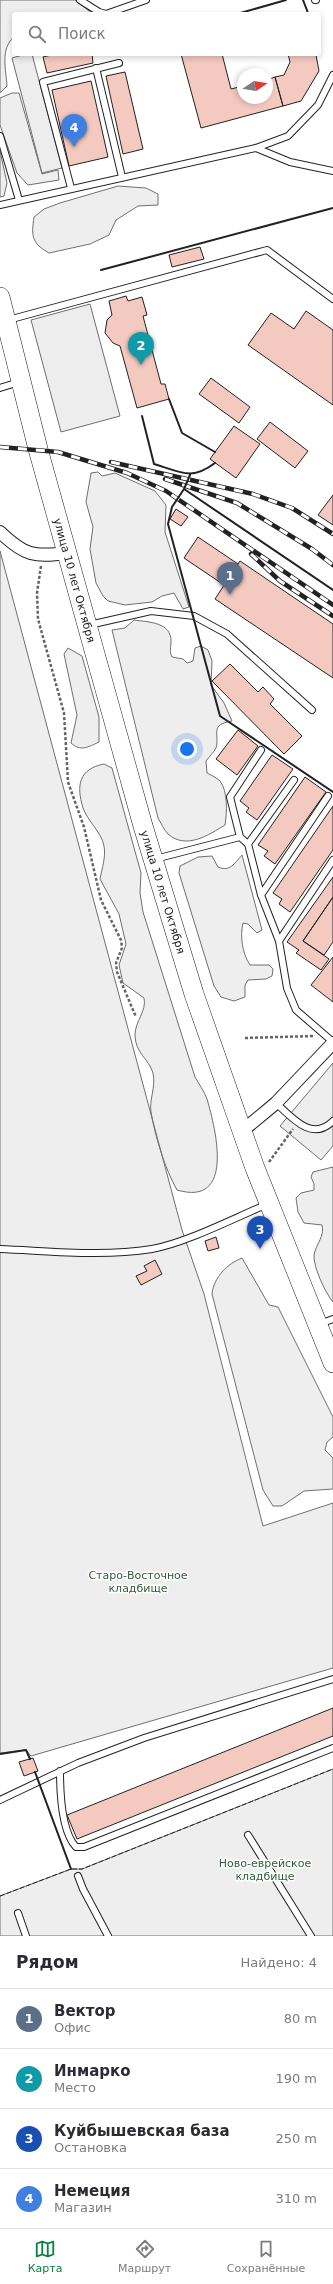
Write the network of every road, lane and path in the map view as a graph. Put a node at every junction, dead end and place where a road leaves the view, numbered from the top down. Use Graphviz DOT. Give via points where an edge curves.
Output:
graph roads {
  1 [pos="80,0"];
  2 [pos="146,0"];
  3 [pos="99,12"];
  4 [pos="112,12"];
  5 [pos="119,63"];
  6 [pos="96,68"];
  7 [pos="333,75"];
  8 [pos="0,136"];
  9 [pos="256,148"];
  10 [pos="333,171"];
  11 [pos="122,177"];
  12 [pos="72,188"];
  13 [pos="19,200"];
  14 [pos="0,205"];
  15 [pos="0,297"];
  16 [pos="333,299"];
  17 [pos="6,320"];
  18 [pos="0,352"];
  19 [pos="8,385"];
  20 [pos="28,409"];
  21 [pos="0,532"];
  22 [pos="67,553"];
  23 [pos="42,556"];
  24 [pos="87,626"];
  25 [pos="312,710"];
  26 [pos="261,750"];
  27 [pos="294,780"];
  28 [pos="328,796"];
  29 [pos="240,837"];
  30 [pos="248,844"];
  31 [pos="153,860"];
  32 [pos="333,860"];
  33 [pos="261,896"];
  34 [pos="279,940"];
  35 [pos="136,1017"];
  36 [pos="245,1038"];
  37 [pos="330,1040"];
  38 [pos="276,1103"];
  39 [pos="333,1121"];
  40 [pos="297,1123"];
  41 [pos="241,1132"];
  42 [pos="268,1163"];
  43 [pos="268,1204"];
  44 [pos="0,1249"];
  45 [pos="325,1322"];
  46 [pos="333,1363"];
  47 [pos="333,1679"];
  48 [pos="333,1748"];
  49 [pos="60,1771"];
  50 [pos="0,1800"];
  51 [pos="248,1835"];
  52 [pos="78,1876"];
  53 [pos="18,1913"];
  54 [pos="26,1936"];
  55 [pos="108,1936"];
  56 [pos="311,1936"];
  1 -- 3 [label="lane"];
  2 -- 4 [label="lane"];
  5 -- 6 [label="lane"];
  6 -- 11 [label="lane"];
  6 -- 12 [label="lane" via="43,82"];
  7 -- 9 [label="lane" via="318,105 288,136"];
  8 -- 13 [label="lane"];
  9 -- 10 [label="lane" via="290,162"];
  9 -- 11 [label="lane"];
  11 -- 12 [label="lane"];
  12 -- 13 [label="lane"];
  13 -- 14 [label="lane"];
  15 -- 17 [label="main road, улица 10 лет Октября"];
  16 -- 17 [label="lane" via="267,250"];
  17 -- 20 [label="main road, улица 10 лет Октября"];
  18 -- 19 [label="main road, улица 10 лет Октября"];
  19 -- 20 [label="main road, улица 10 лет Октября"];
  20 -- 22 [label="main road, улица 10 лет Октября"];
  21 -- 23 [label="street" via="31,555"];
  22 -- 23 [label="street"];
  22 -- 24 [label="main road, улица 10 лет Октября"];
  23 -- 35 [label="path" via="37,594 38,619 64,713 68,782 84,827 101,900 121,940 122,948 116,963 117,972"];
  24 -- 25 [label="lane" via="151,611 194,616 227,634"];
  24 -- 31 [label="main road, улица 10 лет Октября"];
  26 -- 29 [label="lane" via="230,797"];
  27 -- 30 [label="lane"];
  28 -- 33 [label="lane"];
  29 -- 30 [label="lane"];
  29 -- 31 [label="lane"];
  30 -- 33 [label="lane"];
  31 -- 41 [label="main road, улица 10 лет Октября" via="194,994"];
  32 -- 34 [label="lane"];
  33 -- 34 [label="lane"];
  34 -- 37 [label="lane" via="287,988 296,1010"];
  36 -- 37 [label="path"];
  37 -- 38 [label="street"];
  38 -- 40 [label="lane"];
  38 -- 41 [label="street"];
  39 -- 40 [label="lane" via="321,1129 309,1130"];
  40 -- 42 [label="path"];
  41 -- 43 [label="main road, улица 10 лет Октября"];
  43 -- 44 [label="lane" via="153,1248 119,1253"];
  43 -- 45 [label="main road, улица 10 лет Октября"];
  45 -- 46 [label="main road, улица 10 лет Октября"];
  47 -- 49 [label="lane" via="144,1738"];
  48 -- 49 [label="lane" via="84,1847 76,1847 71,1841 60,1800"];
  49 -- 50 [label="lane"];
  51 -- 56 [label="lane"];
  52 -- 55 [label="lane"];
  53 -- 54 [label="lane"];
}
